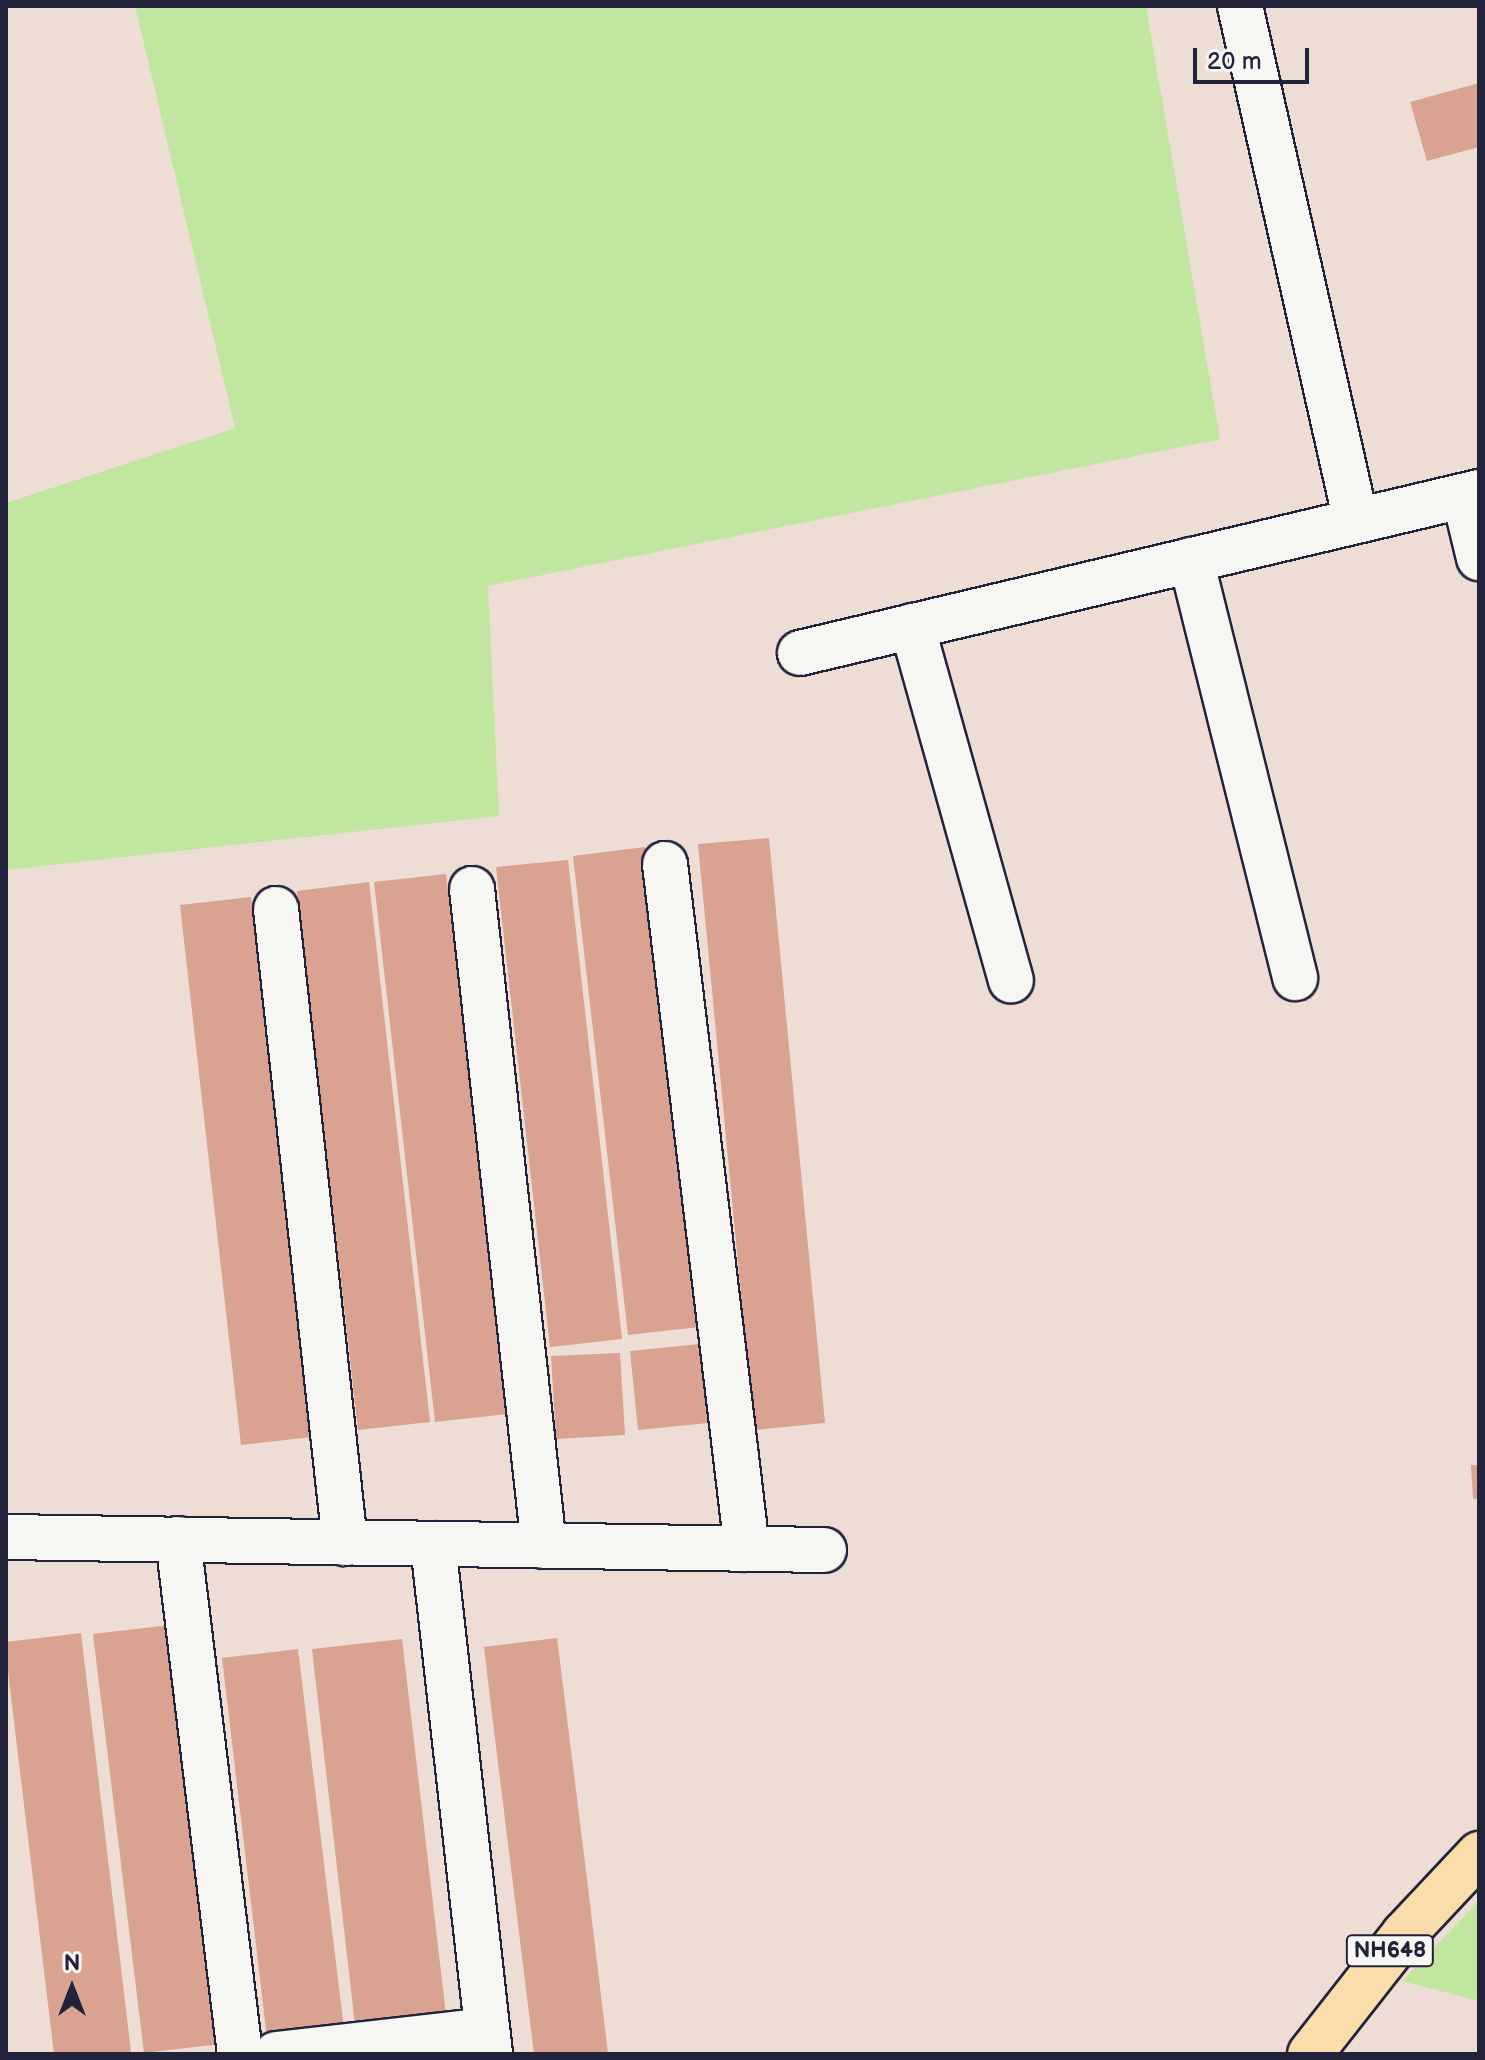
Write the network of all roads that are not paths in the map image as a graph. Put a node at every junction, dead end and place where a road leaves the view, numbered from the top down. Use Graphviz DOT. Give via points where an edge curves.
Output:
graph roads {
  1 [pos="1240,6"];
  2 [pos="1472,494"];
  3 [pos="1356,521"];
  4 [pos="1479,558"];
  5 [pos="1191,560"];
  6 [pos="912,626"];
  7 [pos="800,653"];
  8 [pos="665,864"];
  9 [pos="472,889"];
  10 [pos="276,909"];
  11 [pos="1295,978"];
  12 [pos="1011,980"];
  13 [pos="6,1537"];
  14 [pos="178,1539"];
  15 [pos="345,1543"];
  16 [pos="433,1544"];
  17 [pos="544,1546"];
  18 [pos="747,1549"];
  19 [pos="824,1550"];
  20 [pos="1479,1854"];
  21 [pos="489,2042"];
  22 [pos="240,2054"];
  23 [pos="276,2054"];
  24 [pos="1310,2054"];
  1 -- 3 [label="street"];
  2 -- 3 [label="street"];
  2 -- 4 [label="street"];
  3 -- 5 [label="street"];
  5 -- 6 [label="street"];
  5 -- 11 [label="street"];
  6 -- 7 [label="street"];
  6 -- 12 [label="street"];
  8 -- 18 [label="street"];
  9 -- 17 [label="street"];
  10 -- 15 [label="street"];
  13 -- 14 [label="street"];
  14 -- 15 [label="street"];
  14 -- 22 [label="street"];
  15 -- 16 [label="street"];
  16 -- 17 [label="street"];
  16 -- 21 [label="street"];
  17 -- 18 [label="street"];
  18 -- 19 [label="street"];
  20 -- 24 [label="highway, NH648" via="1404,1934"];
  21 -- 23 [label="street"];
}
